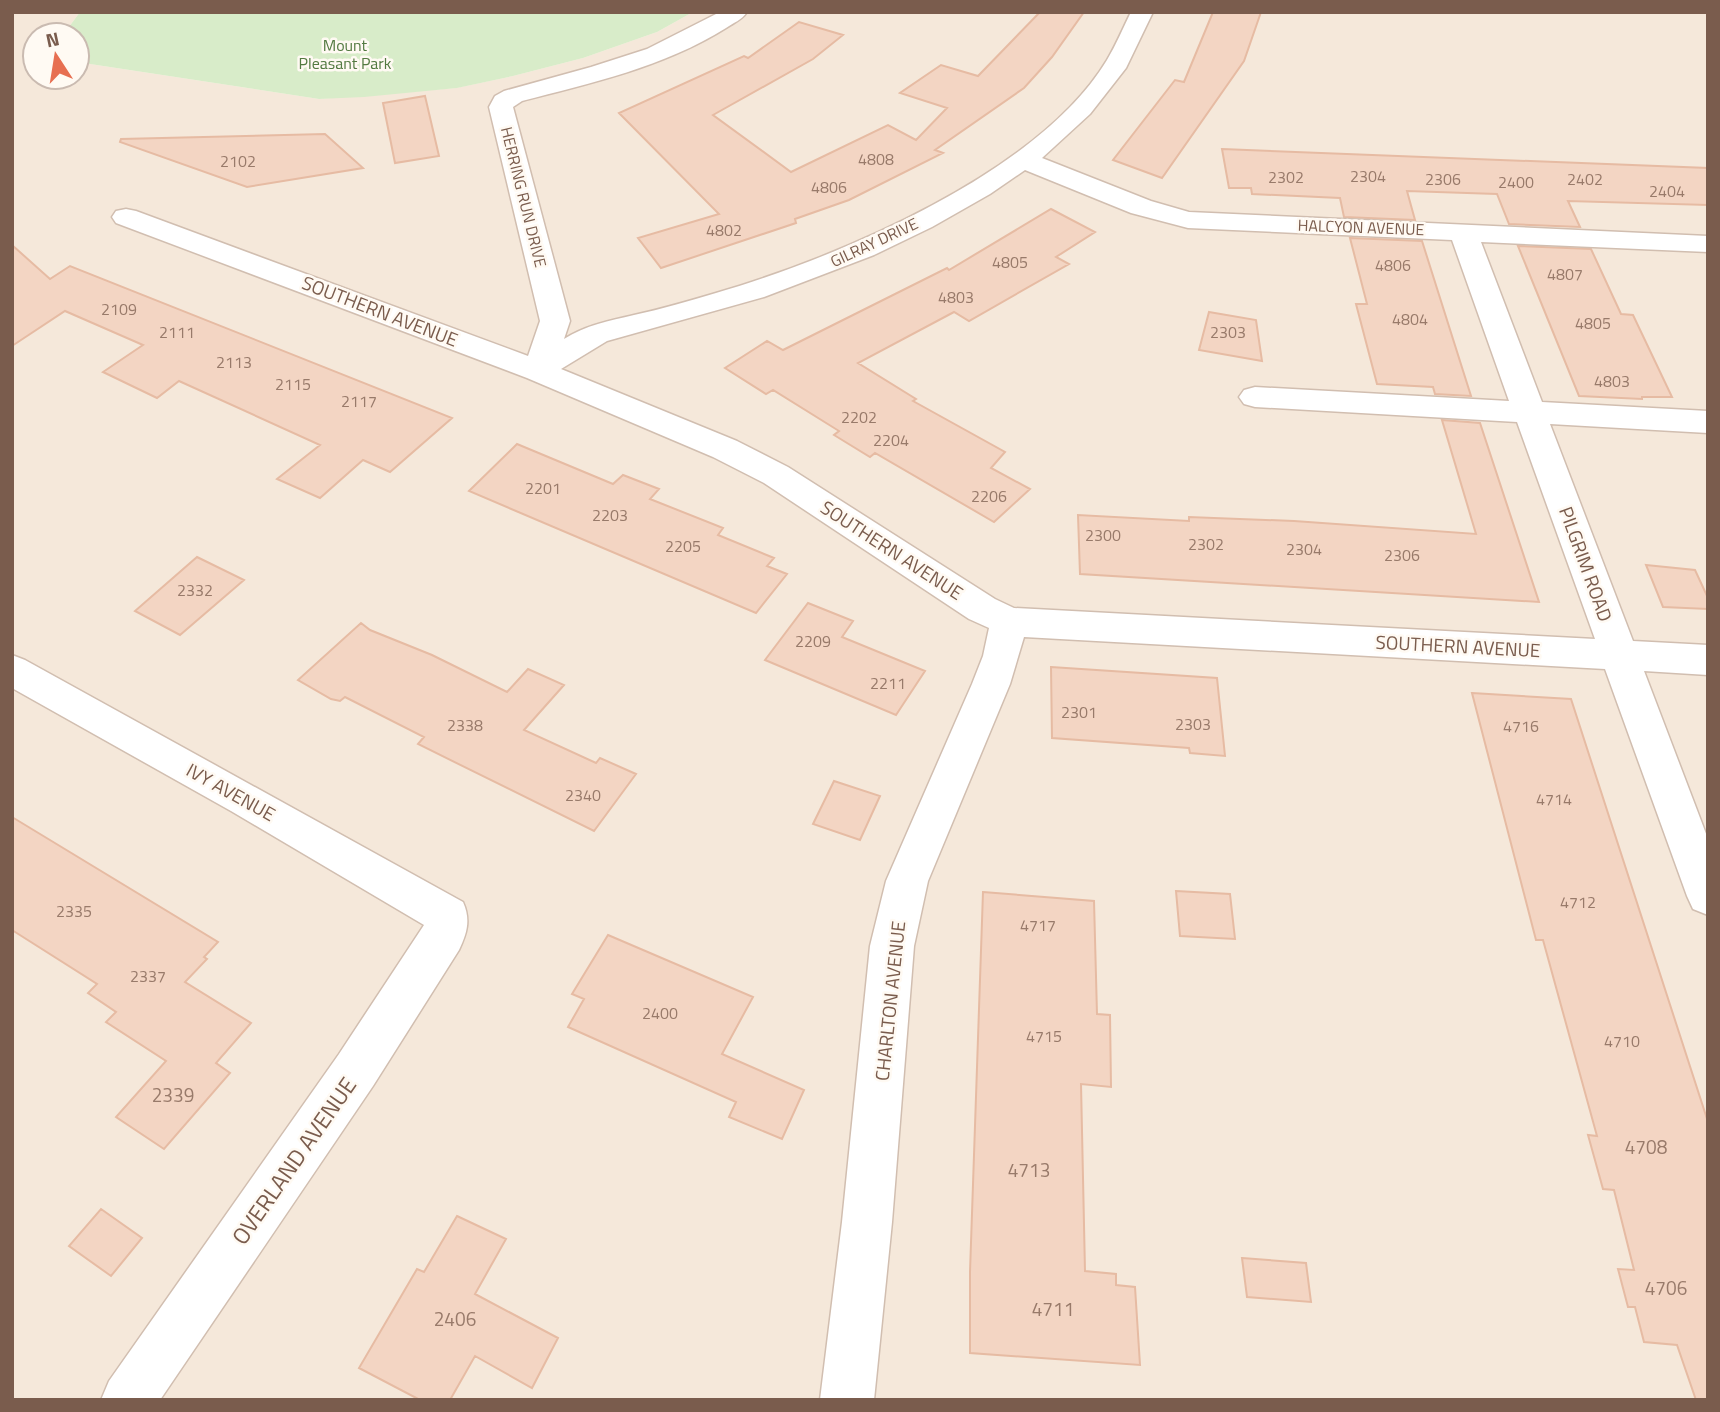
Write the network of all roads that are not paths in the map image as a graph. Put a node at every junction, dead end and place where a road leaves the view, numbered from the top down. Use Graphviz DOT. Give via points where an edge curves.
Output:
graph roads {
  1 [pos="736,12"];
  2 [pos="1142,12"];
  3 [pos="1024,160"];
  4 [pos="126,216"];
  5 [pos="1463,232"];
  6 [pos="1708,244"];
  7 [pos="538,371"];
  8 [pos="1255,397"];
  9 [pos="1530,413"];
  10 [pos="1708,422"];
  11 [pos="1009,622"];
  12 [pos="1620,655"];
  13 [pos="1708,660"];
  14 [pos="12,670"];
  15 [pos="1708,896"];
  16 [pos="448,916"];
  17 [pos="128,1400"];
  18 [pos="847,1400"];
  1 -- 7 [label="street, HERRING RUN DRIVE" via="657,54 504,101 501,107 555,321"];
  2 -- 3 [label="street, GILRAY DRIVE" via="1109,78 1052,138"];
  3 -- 5 [label="street, HALCYON AVENUE" via="1140,207 1188,220"];
  3 -- 7 [label="street, GILRAY DRIVE" via="950,205 853,253 756,290 595,335"];
  4 -- 7 [label="street, SOUTHERN AVENUE"];
  5 -- 6 [label="street, HALCYON AVENUE"];
  5 -- 9 [label="street, PILGRIM ROAD"];
  7 -- 11 [label="street, SOUTHERN AVENUE" via="776,475"];
  8 -- 9 [label="street"];
  9 -- 10 [label="street"];
  9 -- 12 [label="street, PILGRIM ROAD"];
  11 -- 12 [label="street, SOUTHERN AVENUE"];
  11 -- 18 [label="street, CHARLTON AVENUE" via="995,674 907,881 892,946"];
  12 -- 13 [label="street, SOUTHERN AVENUE"];
  12 -- 15 [label="street, PILGRIM ROAD"];
  14 -- 16 [label="street, IVY AVENUE"];
  16 -- 17 [label="street, OVERLAND AVENUE" via="444,936 356,1070"];
}
